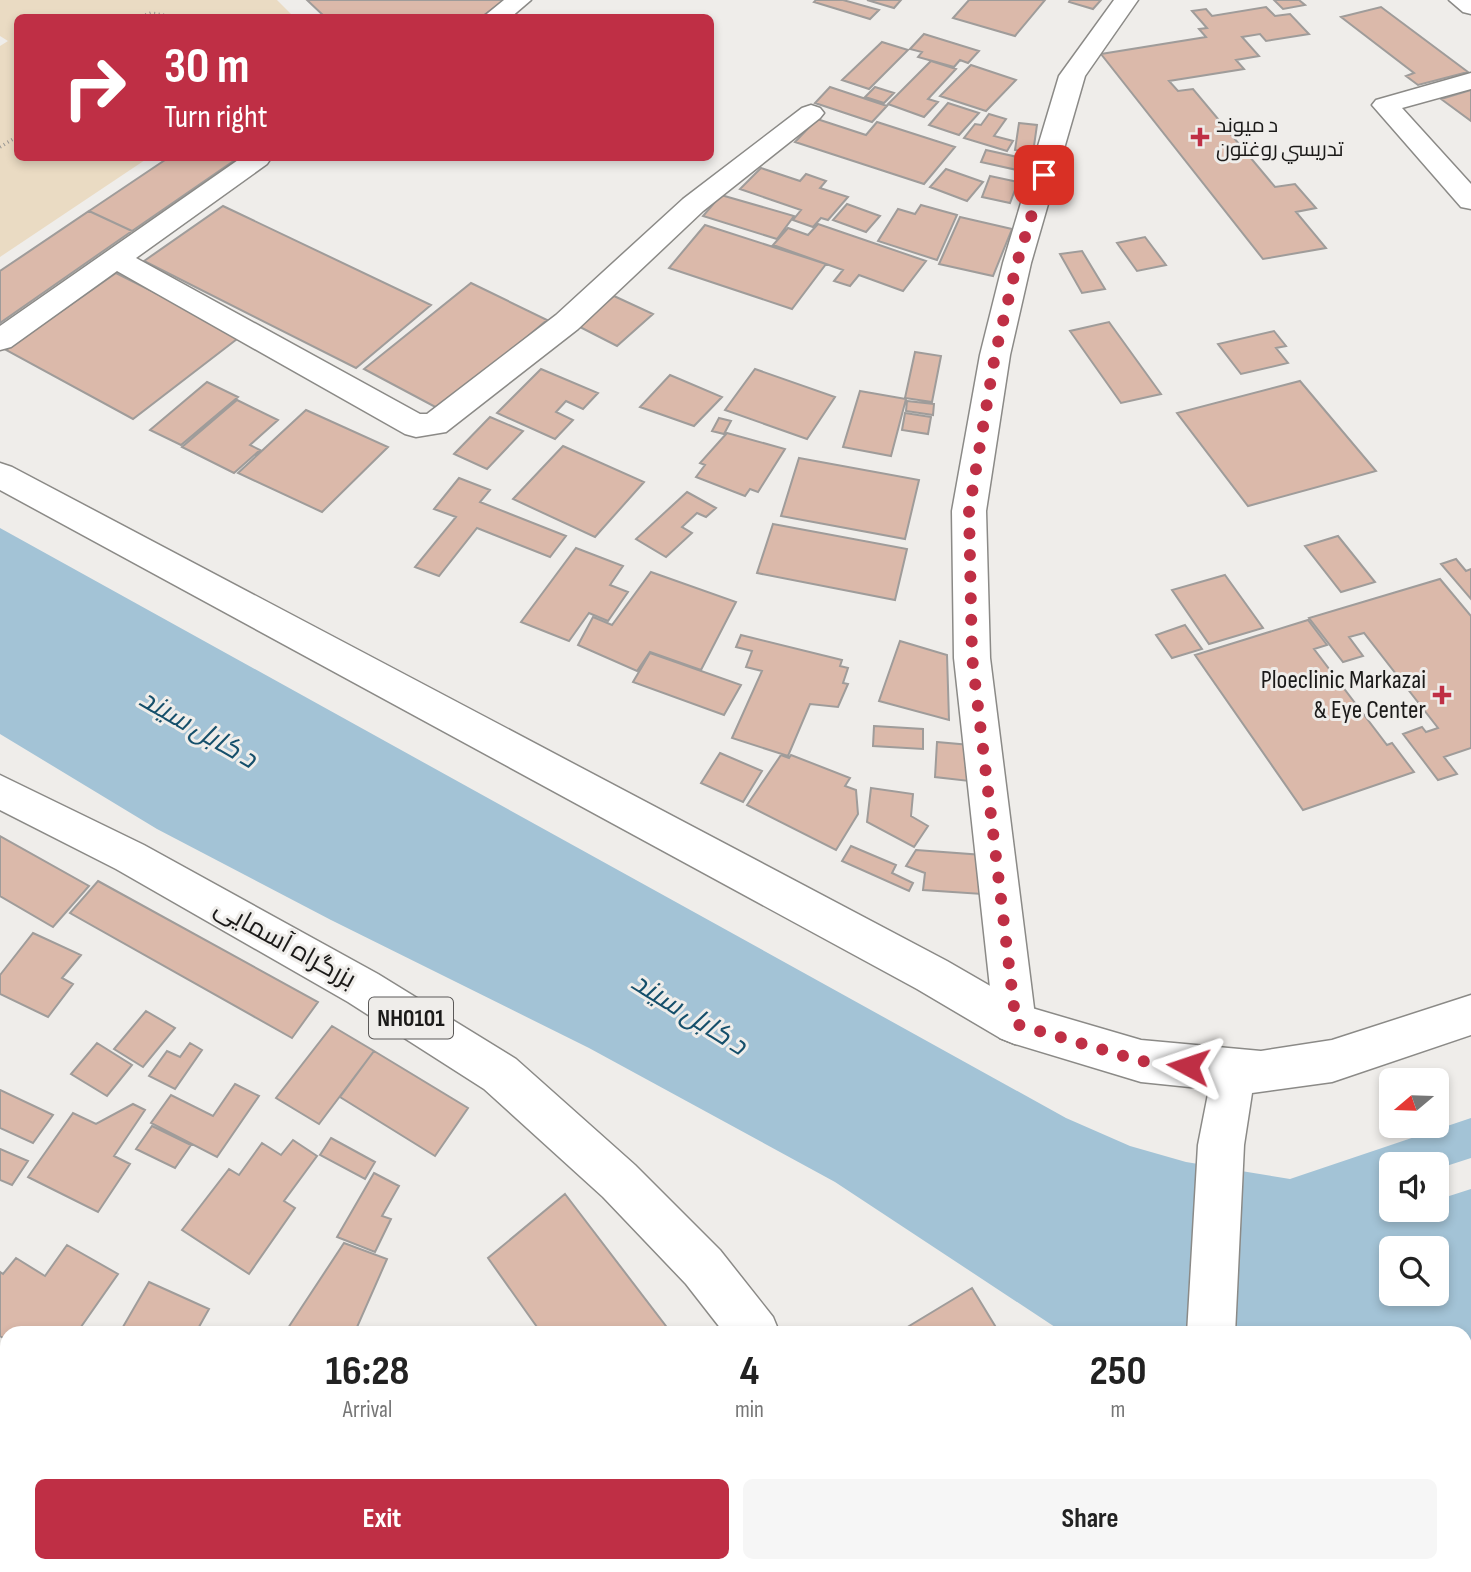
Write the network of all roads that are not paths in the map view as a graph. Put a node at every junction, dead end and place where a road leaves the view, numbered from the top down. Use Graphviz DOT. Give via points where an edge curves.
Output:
graph roads {
  1 [pos="519,0"];
  2 [pos="1126,0"];
  3 [pos="1461,0"];
  4 [pos="1471,7"];
  5 [pos="500,14"];
  6 [pos="1471,82"];
  7 [pos="811,113"];
  8 [pos="254,161"];
  9 [pos="1471,201"];
  10 [pos="117,259"];
  11 [pos="0,340"];
  12 [pos="0,475"];
  13 [pos="0,791"];
  14 [pos="1471,1015"];
  15 [pos="1016,1024"];
  16 [pos="1234,1070"];
  17 [pos="750,1326"];
  18 [pos="1211,1326"];
  1 -- 5 [label="main road"];
  2 -- 15 [label="main road" via="1072,76 995,355 969,511 972,657"];
  3 -- 4 [label="main road"];
  6 -- 9 [label="main road" via="1385,106"];
  7 -- 10 [label="main road" via="693,205 567,321 435,424 416,426"];
  8 -- 10 [label="main road"];
  10 -- 11 [label="main road"];
  12 -- 15 [label="main road"];
  13 -- 17 [label="main road, بزرگراه آسمایی / NH0101" via="363,988 500,1074 629,1191 703,1267"];
  14 -- 16 [label="main road" via="1332,1061 1261,1072"];
  15 -- 16 [label="main road" via="1141,1061"];
  16 -- 18 [label="main road" via="1221,1145"];
}
